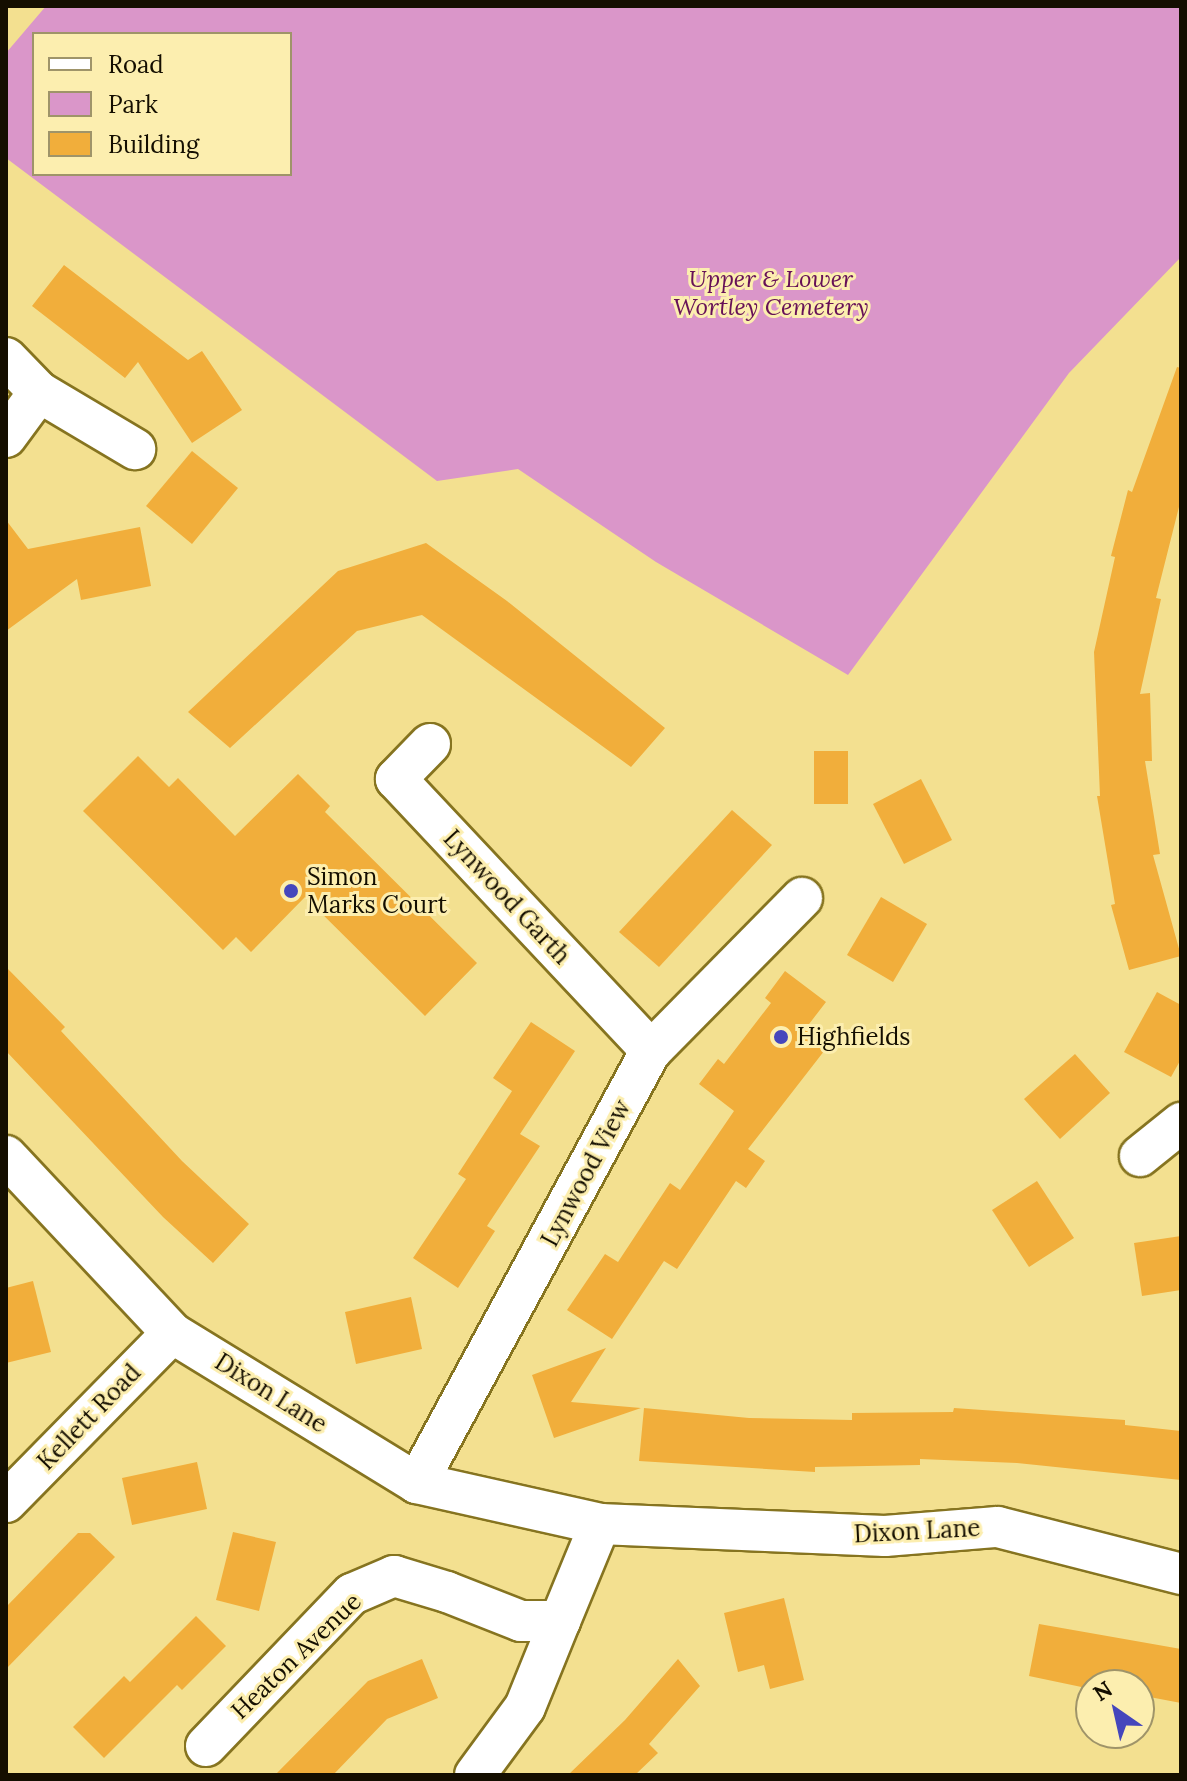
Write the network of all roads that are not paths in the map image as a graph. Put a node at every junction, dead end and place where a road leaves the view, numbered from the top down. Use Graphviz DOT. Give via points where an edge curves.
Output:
graph roads {
  1 [pos="6,358"];
  2 [pos="39,392"];
  3 [pos="6,437"];
  4 [pos="135,449"];
  5 [pos="430,744"];
  6 [pos="802,898"];
  7 [pos="651,1051"];
  8 [pos="1181,1123"];
  9 [pos="6,1156"];
  10 [pos="1140,1156"];
  11 [pos="172,1333"];
  12 [pos="417,1483"];
  13 [pos="6,1502"];
  14 [pos="600,1524"];
  15 [pos="1181,1574"];
  16 [pos="560,1621"];
  17 [pos="206,1746"];
  18 [pos="475,1775"];
  1 -- 2 [label="street"];
  2 -- 3 [label="street"];
  2 -- 4 [label="street"];
  5 -- 7 [label="street, Lynwood Garth" via="396,779"];
  6 -- 7 [label="street, Lynwood View"];
  7 -- 12 [label="street, Lynwood View"];
  8 -- 10 [label="street"];
  9 -- 11 [label="street, Dixon Lane"];
  11 -- 12 [label="street, Dixon Lane"];
  11 -- 13 [label="street, Kellett Road"];
  12 -- 14 [label="street, Dixon Lane"];
  14 -- 15 [label="street, Dixon Lane" via="885,1536 998,1527"];
  14 -- 16 [label="street"];
  16 -- 17 [label="street, Heaton Avenue" via="521,1621 394,1576 352,1594"];
  16 -- 18 [label="street" via="525,1707"];
}
